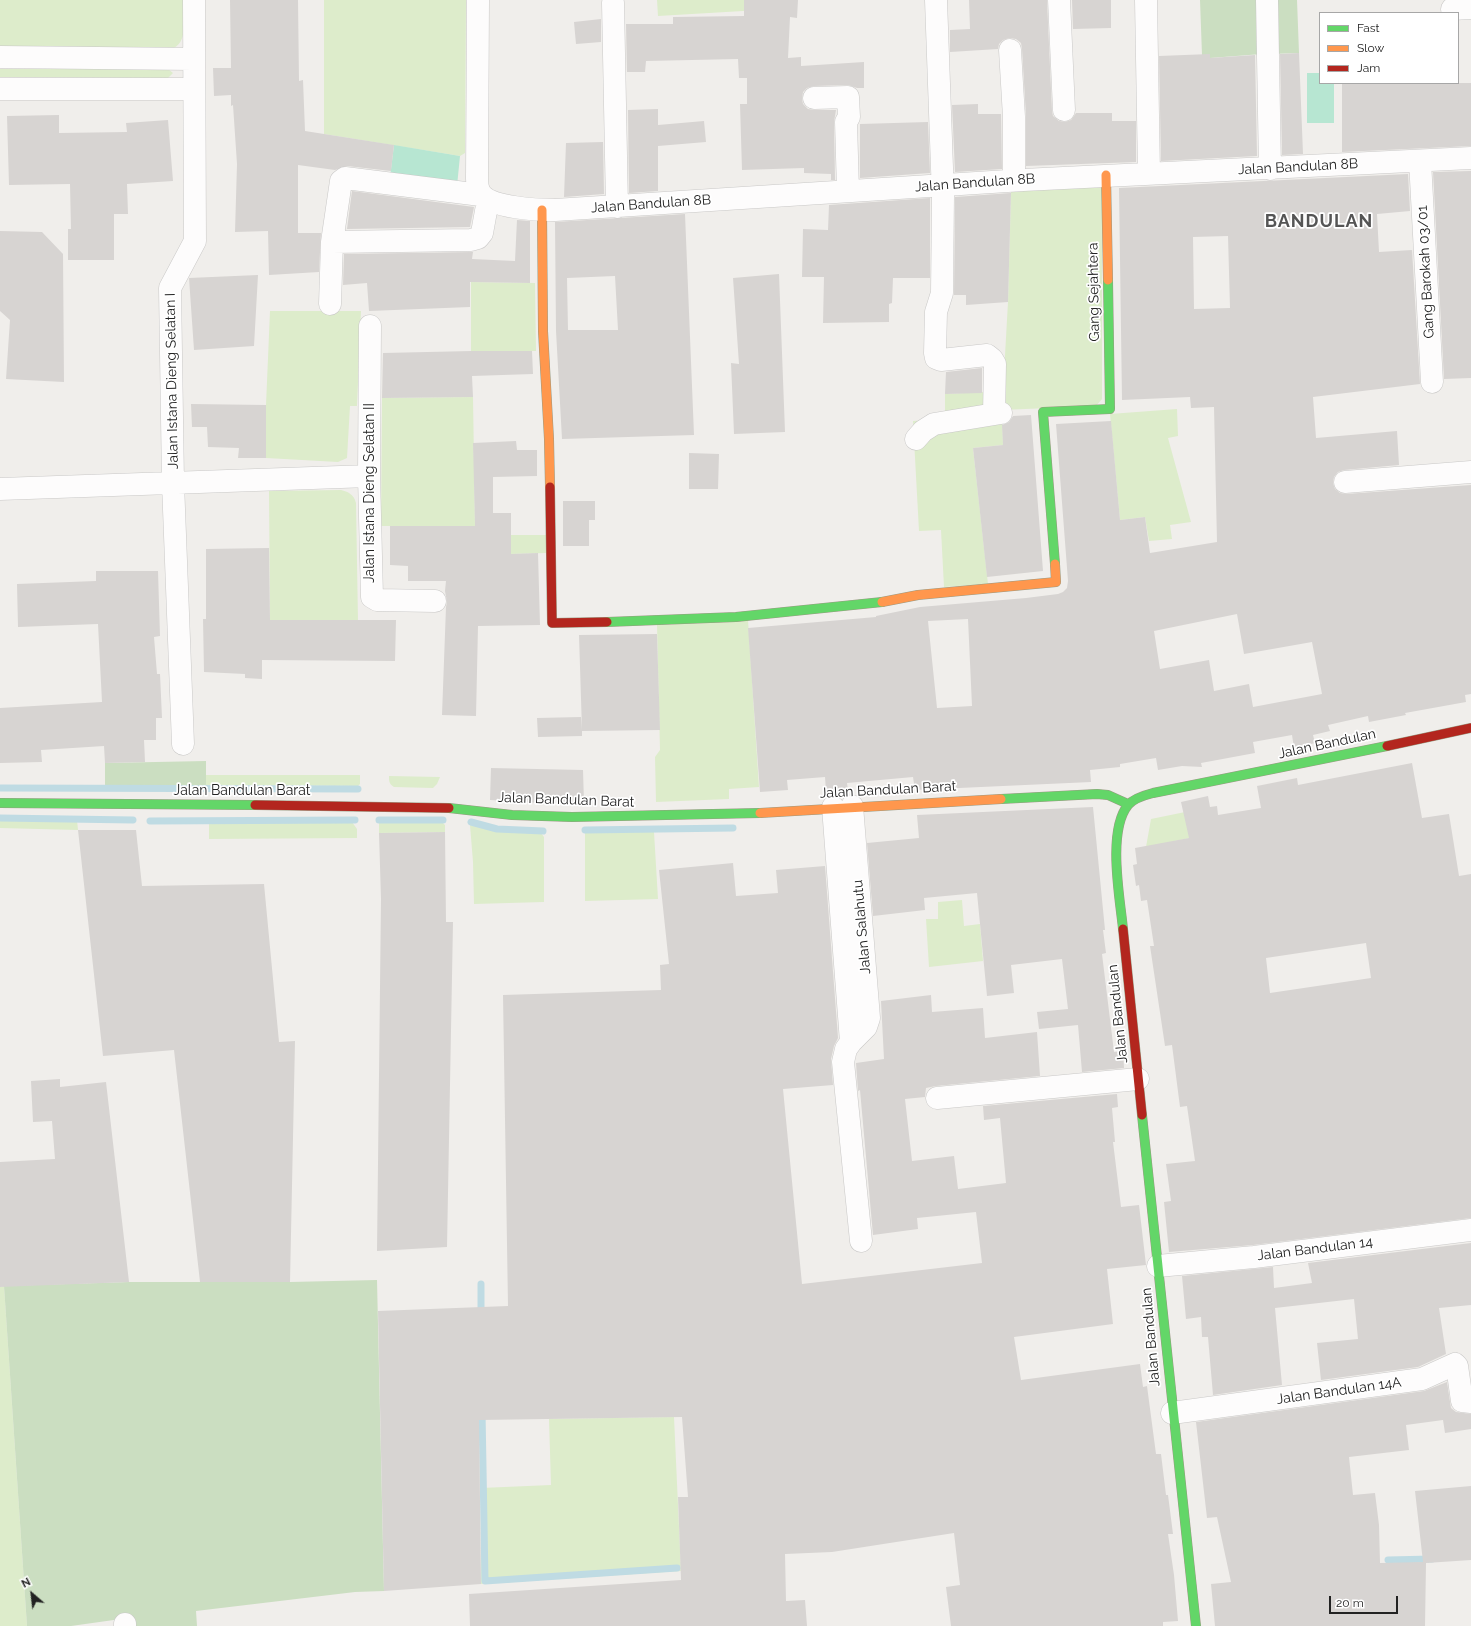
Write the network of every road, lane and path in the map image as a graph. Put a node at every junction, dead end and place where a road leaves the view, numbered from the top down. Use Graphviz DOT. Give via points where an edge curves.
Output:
graph roads {
  1 [pos="194,0"];
  2 [pos="478,0"];
  3 [pos="936,0"];
  4 [pos="1059,0"];
  5 [pos="1146,0"];
  6 [pos="1267,0"];
  7 [pos="613,3"];
  8 [pos="1010,50"];
  9 [pos="0,58"];
  10 [pos="193,59"];
  11 [pos="0,89"];
  12 [pos="194,89"];
  13 [pos="814,98"];
  14 [pos="1064,110"];
  15 [pos="1471,158"];
  16 [pos="1420,162"];
  17 [pos="1270,169"];
  18 [pos="1149,173"];
  19 [pos="1106,175"];
  20 [pos="1014,180"];
  21 [pos="942,185"];
  22 [pos="848,191"];
  23 [pos="484,197"];
  24 [pos="617,206"];
  25 [pos="542,210"];
  26 [pos="332,242"];
  27 [pos="330,304"];
  28 [pos="370,326"];
  29 [pos="1432,382"];
  30 [pos="916,439"];
  31 [pos="1471,472"];
  32 [pos="369,476"];
  33 [pos="1345,482"];
  34 [pos="173,483"];
  35 [pos="0,489"];
  36 [pos="435,601"];
  37 [pos="1471,728"];
  38 [pos="183,744"];
  39 [pos="0,803"];
  40 [pos="1128,804"];
  41 [pos="842,807"];
  42 [pos="1138,1079"];
  43 [pos="937,1098"];
  44 [pos="1471,1230"];
  45 [pos="861,1241"];
  46 [pos="1158,1266"];
  47 [pos="1471,1402"];
  48 [pos="1172,1413"];
  49 [pos="1196,1626"];
  1 -- 10 [label="street, Jalan Istana Dieng Selatan I"];
  2 -- 23 [label="street" via="477,179"];
  3 -- 21 [label="street"];
  4 -- 14 [label="street"];
  5 -- 18 [label="street"];
  6 -- 17 [label="street"];
  7 -- 24 [label="street"];
  8 -- 20 [label="street"];
  9 -- 10 [label="street"];
  10 -- 12 [label="street, Jalan Istana Dieng Selatan I"];
  11 -- 12 [label="street"];
  12 -- 34 [label="street, Jalan Istana Dieng Selatan I" via="195,241 170,288"];
  13 -- 22 [label="street" via="848,97"];
  15 -- 16 [label="street, Jalan Bandulan 8B"];
  16 -- 17 [label="street, Jalan Bandulan 8B"];
  16 -- 29 [label="street, Gang Barokah 03/01"];
  17 -- 18 [label="street, Jalan Bandulan 8B"];
  18 -- 19 [label="street, Jalan Bandulan 8B"];
  19 -- 20 [label="street, Jalan Bandulan 8B"];
  19 -- 25 [label="street, Gang Sejahtera" via="1110,409 1043,412 1056,582 918,595 876,603 736,617 552,623 549,438 542,331"];
  20 -- 21 [label="street, Jalan Bandulan 8B"];
  21 -- 22 [label="street, Jalan Bandulan 8B"];
  21 -- 30 [label="street" via="942,294 936,312 936,358 941,360 987,355 992,358 998,414 934,424"];
  22 -- 24 [label="street, Jalan Bandulan 8B"];
  23 -- 25 [label="street, Jalan Bandulan 8B" via="504,206"];
  23 -- 26 [label="street" via="482,233 478,238"];
  23 -- 26 [label="street, Jalan Bandulan 8B" via="346,178 341,181"];
  24 -- 25 [label="street, Jalan Bandulan 8B"];
  26 -- 27 [label="street"];
  28 -- 32 [label="street, Jalan Istana Dieng Selatan II"];
  31 -- 33 [label="street"];
  32 -- 34 [label="street"];
  32 -- 36 [label="street, Jalan Istana Dieng Selatan II" via="372,597 377,600"];
  34 -- 35 [label="street"];
  34 -- 38 [label="street, Jalan Istana Dieng Selatan I"];
  37 -- 40 [label="street, Jalan Bandulan" via="1153,793"];
  39 -- 41 [label="street, Jalan Bandulan Barat" via="457,808 512,815 568,817 726,814"];
  40 -- 41 [label="street, Jalan Bandulan Barat" via="1108,795 1097,794"];
  40 -- 42 [label="street, Jalan Bandulan" via="1118,828 1116,845"];
  41 -- 45 [label="street, Jalan Salahutu" via="847,867 851,1042 846,1049 843,1062"];
  42 -- 43 [label="street"];
  42 -- 46 [label="street, Jalan Bandulan"];
  44 -- 46 [label="street, Jalan Bandulan 14" via="1254,1257"];
  46 -- 48 [label="street, Jalan Bandulan"];
  47 -- 48 [label="street, Jalan Bandulan 14A" via="1462,1401 1455,1364 1422,1379"];
  48 -- 49 [label="street, Jalan Bandulan"];
}
